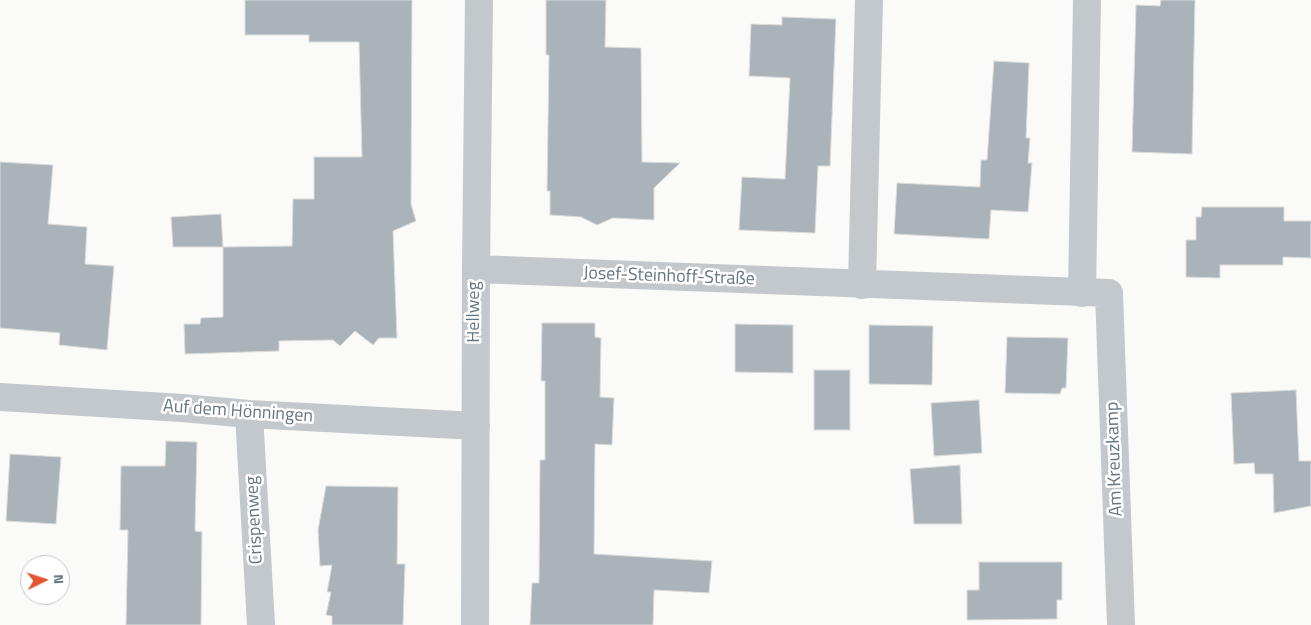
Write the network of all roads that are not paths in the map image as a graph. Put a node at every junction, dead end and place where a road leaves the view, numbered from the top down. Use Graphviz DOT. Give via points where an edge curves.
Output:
graph roads {
  1 [pos="479,0"];
  2 [pos="869,0"];
  3 [pos="1087,0"];
  4 [pos="476,269"];
  5 [pos="862,285"];
  6 [pos="1082,293"];
  7 [pos="1109,293"];
  8 [pos="0,398"];
  9 [pos="249,414"];
  10 [pos="476,426"];
  11 [pos="261,625"];
  12 [pos="475,625"];
  13 [pos="1121,625"];
  1 -- 4 [label="street, Hellweg"];
  2 -- 5 [label="street"];
  3 -- 6 [label="street"];
  4 -- 5 [label="street, Josef-Steinhoff-Straße"];
  4 -- 10 [label="street, Hellweg"];
  5 -- 6 [label="street, Josef-Steinhoff-Straße"];
  6 -- 7 [label="street, Josef-Steinhoff-Straße"];
  7 -- 13 [label="street, Am Kreuzkamp"];
  8 -- 9 [label="street, Auf dem Hönningen"];
  9 -- 10 [label="street, Auf dem Hönningen"];
  9 -- 11 [label="street, Crispenweg"];
  10 -- 12 [label="street, Hellweg"];
}
